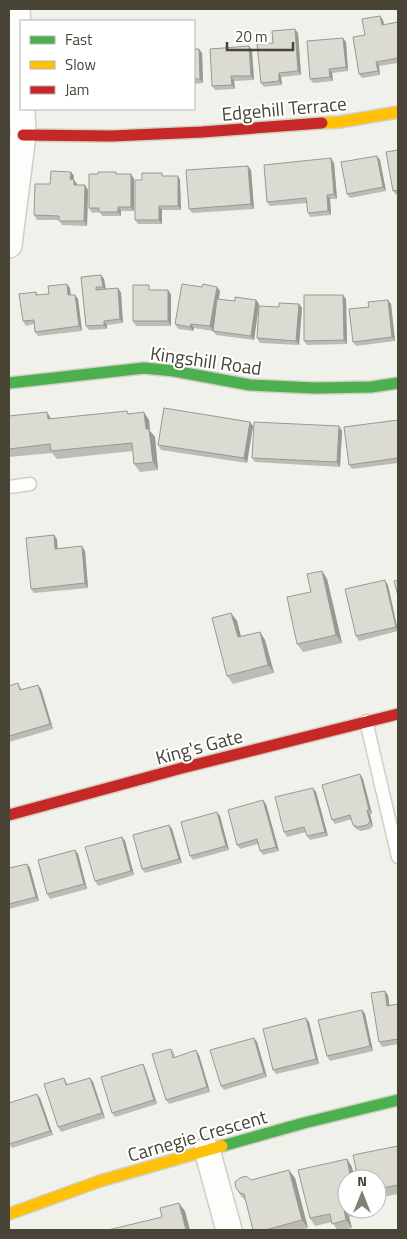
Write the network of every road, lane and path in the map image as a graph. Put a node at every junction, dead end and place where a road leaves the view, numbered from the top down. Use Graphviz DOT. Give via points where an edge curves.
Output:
graph roads {
  1 [pos="17,9"];
  2 [pos="20,77"];
  3 [pos="22,110"];
  4 [pos="398,112"];
  5 [pos="23,135"];
  6 [pos="9,246"];
  7 [pos="9,383"];
  8 [pos="398,383"];
  9 [pos="30,484"];
  10 [pos="9,487"];
  11 [pos="398,714"];
  12 [pos="366,721"];
  13 [pos="9,815"];
  14 [pos="398,857"];
  15 [pos="398,1100"];
  16 [pos="207,1150"];
  17 [pos="9,1214"];
  18 [pos="228,1230"];
  1 -- 2 [label="street"];
  3 -- 5 [label="street"];
  4 -- 5 [label="street, Edgehill Terrace" via="340,122 202,132"];
  5 -- 6 [label="street"];
  7 -- 8 [label="street, Kingshill Road" via="144,368 250,385 315,388"];
  9 -- 10 [label="lane"];
  11 -- 12 [label="street, King's Gate"];
  12 -- 13 [label="street, King's Gate"];
  12 -- 14 [label="lane"];
  15 -- 16 [label="street, Carnegie Crescent"];
  16 -- 17 [label="street, Carnegie Crescent" via="100,1180"];
  16 -- 18 [label="street"];
}
